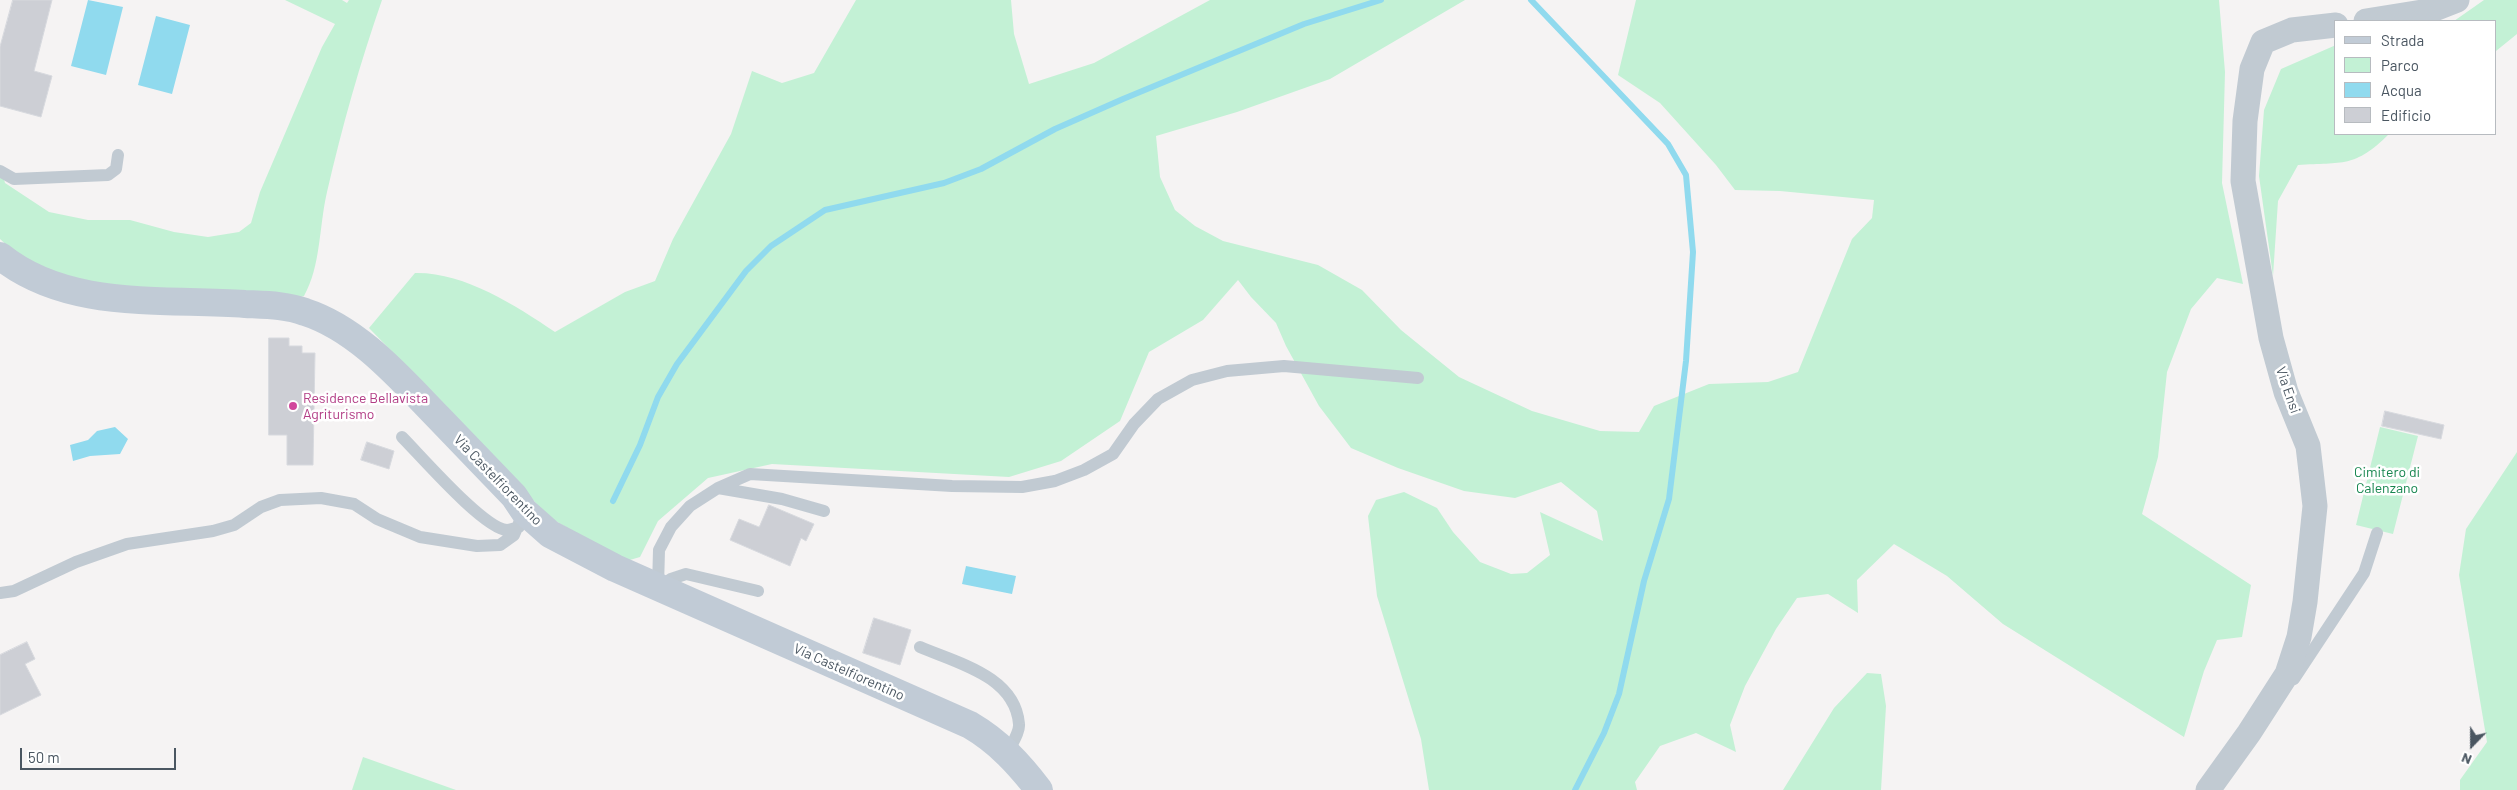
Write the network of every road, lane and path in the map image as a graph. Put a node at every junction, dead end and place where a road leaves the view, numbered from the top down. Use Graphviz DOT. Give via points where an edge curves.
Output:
graph roads {
  1 [pos="2457,0"];
  2 [pos="2372,20"];
  3 [pos="2334,25"];
  4 [pos="118,155"];
  5 [pos="0,171"];
  6 [pos="3,263"];
  7 [pos="1418,378"];
  8 [pos="402,438"];
  9 [pos="718,488"];
  10 [pos="824,512"];
  11 [pos="522,519"];
  12 [pos="2377,533"];
  13 [pos="658,588"];
  14 [pos="758,591"];
  15 [pos="0,593"];
  16 [pos="920,647"];
  17 [pos="1008,753"];
  18 [pos="2232,756"];
  19 [pos="1040,790"];
  20 [pos="2208,790"];
  1 -- 2 [label="street" via="2429,11"];
  3 -- 18 [label="street, Via Ensi" via="2292,30 2263,42 2252,69 2245,121 2243,181 2271,338 2286,392 2308,446 2314,506 2305,602 2299,637 2287,674"];
  4 -- 5 [label="lane" via="116,169 108,175 14,179"];
  6 -- 11 [label="street, Via Castelfiorentino" via="49,285 104,296 286,307 326,321 374,354 412,390 514,496"];
  7 -- 9 [label="lane" via="1284,366 1227,371 1192,380 1158,399 1134,424 1113,454 1055,481 1022,487 750,474"];
  8 -- 11 [label="lane" via="473,510 498,527 507,530"];
  9 -- 10 [label="lane" via="782,499"];
  9 -- 13 [label="lane" via="690,506 671,526 659,550"];
  11 -- 13 [label="street, Via Castelfiorentino"];
  11 -- 15 [label="lane" via="514,535 500,545 477,546 420,537 377,519 354,504 320,498 280,500 260,508 234,525 128,544 76,562 14,591"];
  12 -- 18 [label="lane" via="2364,573 2269,717 2242,751"];
  13 -- 14 [label="lane" via="686,574"];
  13 -- 17 [label="street, Via Castelfiorentino" via="970,725 991,737"];
  16 -- 17 [label="lane" via="992,679 1012,699 1019,726"];
  17 -- 19 [label="street, Via Castelfiorentino"];
  18 -- 20 [label="street, Via Ensi"];
}
